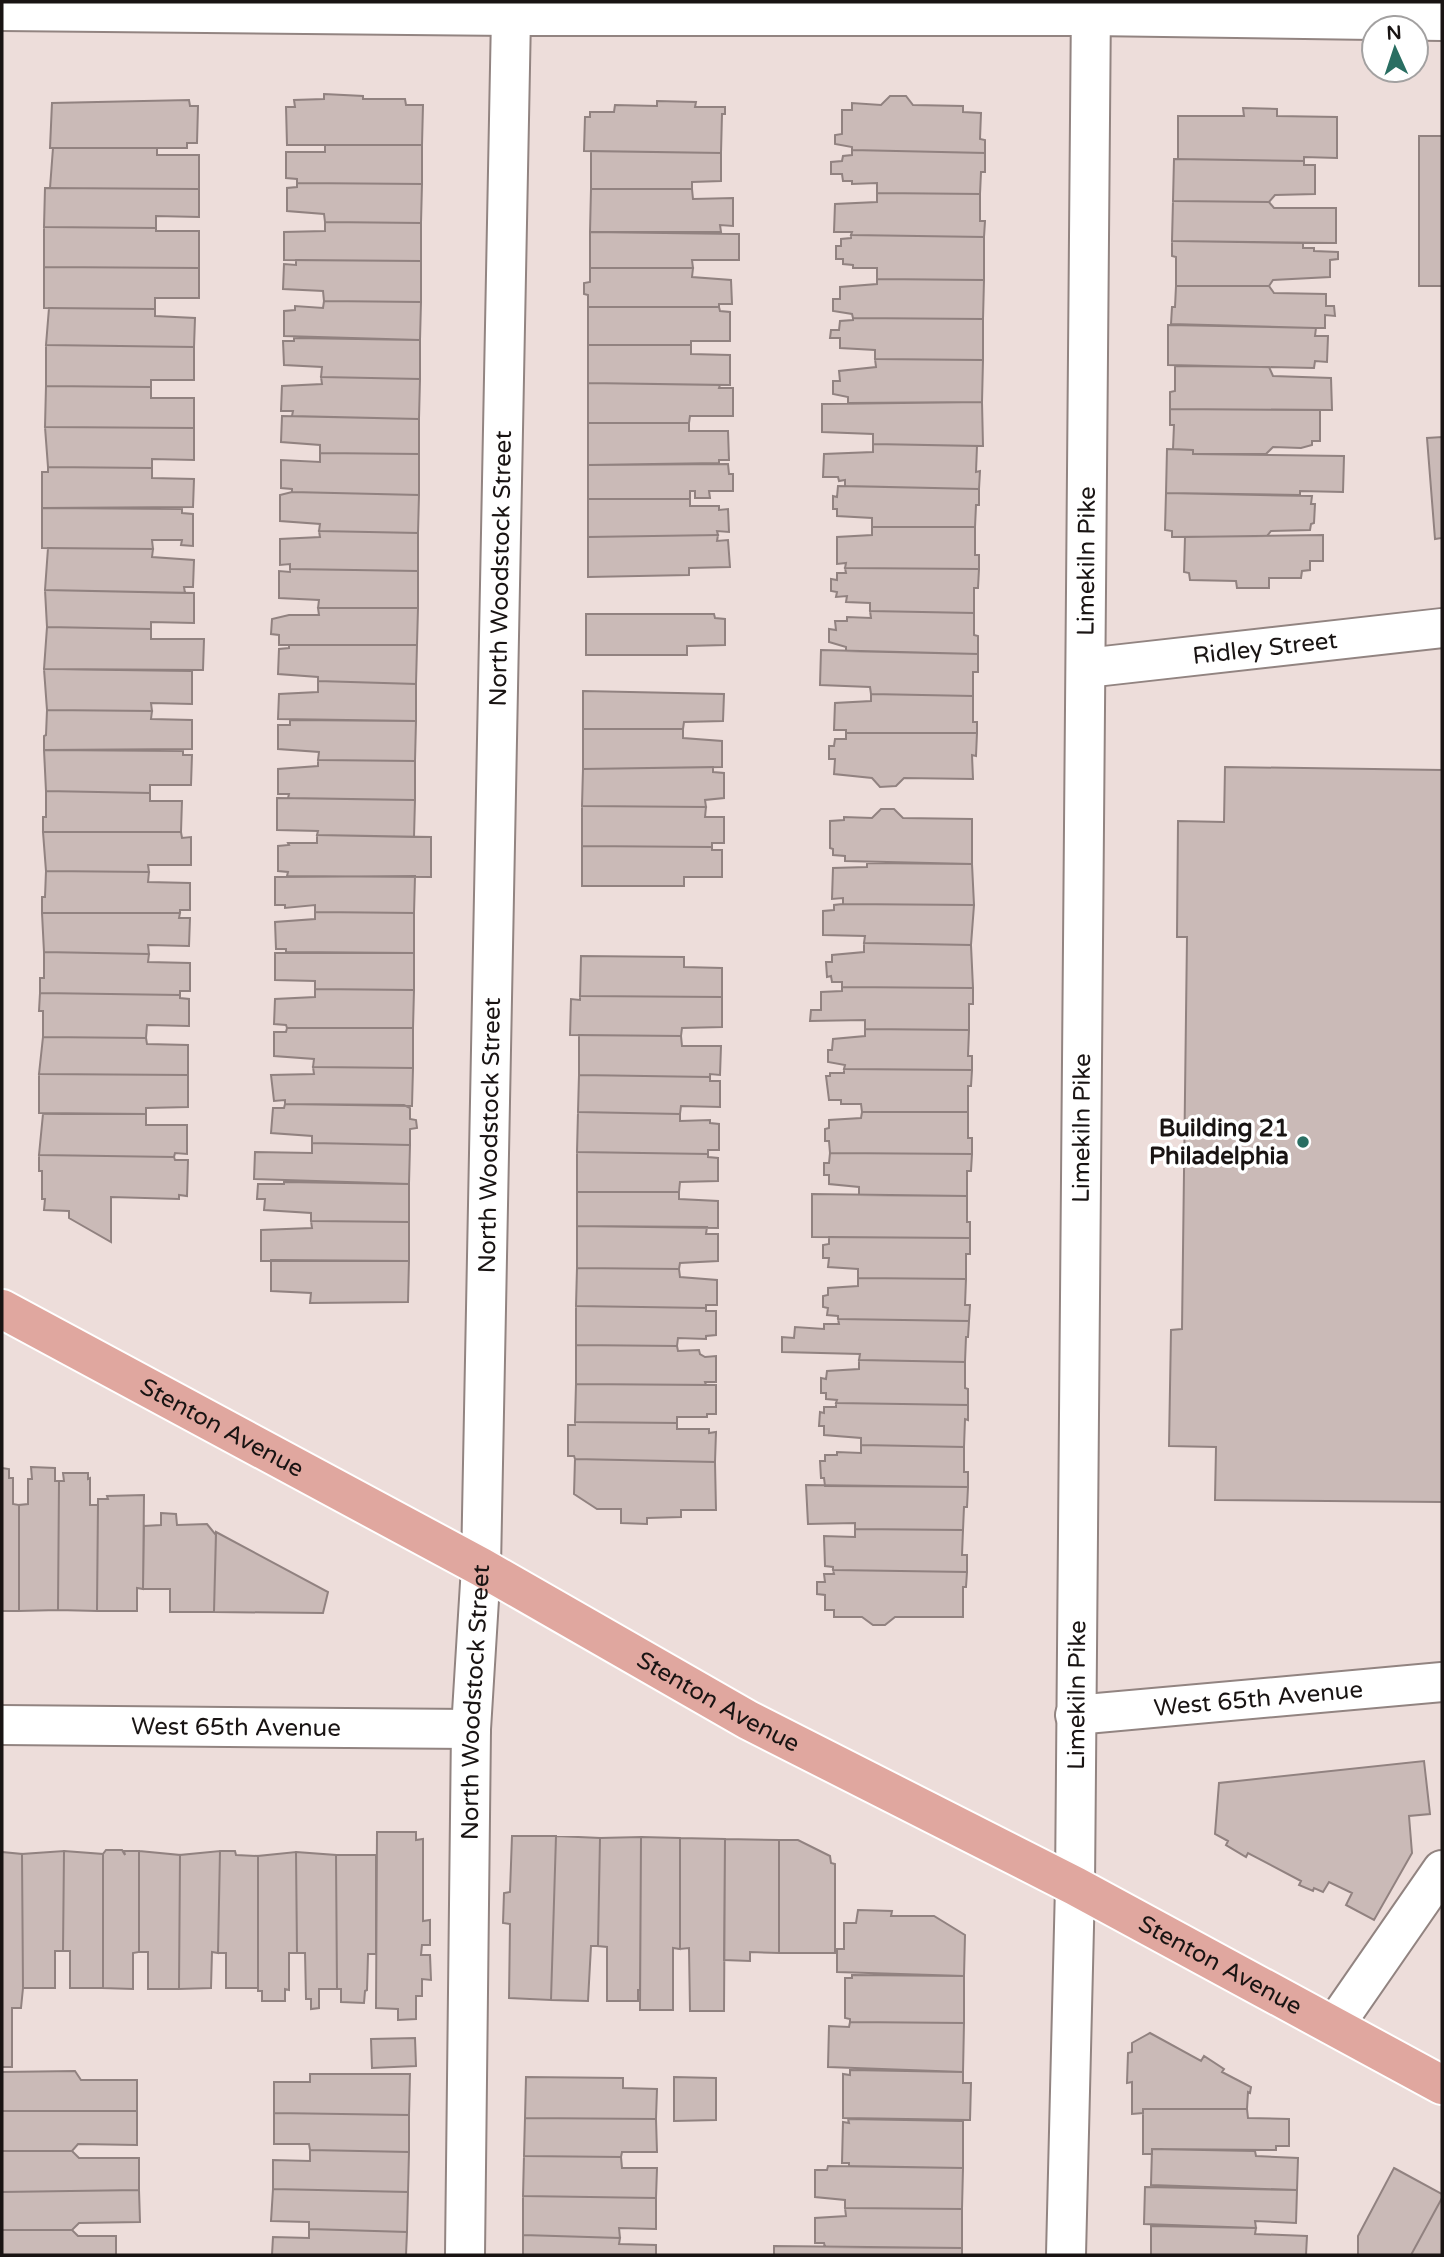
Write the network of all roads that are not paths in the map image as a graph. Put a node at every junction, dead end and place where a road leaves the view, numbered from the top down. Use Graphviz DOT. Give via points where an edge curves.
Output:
graph roads {
  1 [pos="1091,9"];
  2 [pos="2,11"];
  3 [pos="511,16"];
  4 [pos="1442,21"];
  5 [pos="1442,628"];
  6 [pos="1086,668"];
  7 [pos="2,1309"];
  8 [pos="481,1567"];
  9 [pos="1442,1682"];
  10 [pos="1075,1715"];
  11 [pos="2,1724"];
  12 [pos="471,1729"];
  13 [pos="1442,1870"];
  14 [pos="1075,1886"];
  15 [pos="1334,2026"];
  16 [pos="1442,2085"];
  17 [pos="465,2255"];
  18 [pos="1066,2255"];
  1 -- 3 [label="street"];
  1 -- 4 [label="street"];
  1 -- 6 [label="street, Limekiln Pike"];
  2 -- 3 [label="street"];
  3 -- 8 [label="street, North Woodstock Street"];
  5 -- 6 [label="street, Ridley Street"];
  6 -- 10 [label="street, Limekiln Pike"];
  7 -- 8 [label="main road, Stenton Avenue"];
  8 -- 12 [label="street, North Woodstock Street"];
  8 -- 14 [label="main road, Stenton Avenue" via="748,1720"];
  9 -- 10 [label="street, West 65th Avenue"];
  10 -- 14 [label="street, Limekiln Pike"];
  11 -- 12 [label="street, West 65th Avenue"];
  12 -- 17 [label="street, North Woodstock Street"];
  13 -- 15 [label="street"];
  14 -- 15 [label="main road, Stenton Avenue"];
  14 -- 18 [label="street, Limekiln Pike"];
  15 -- 16 [label="main road, Stenton Avenue"];
}
